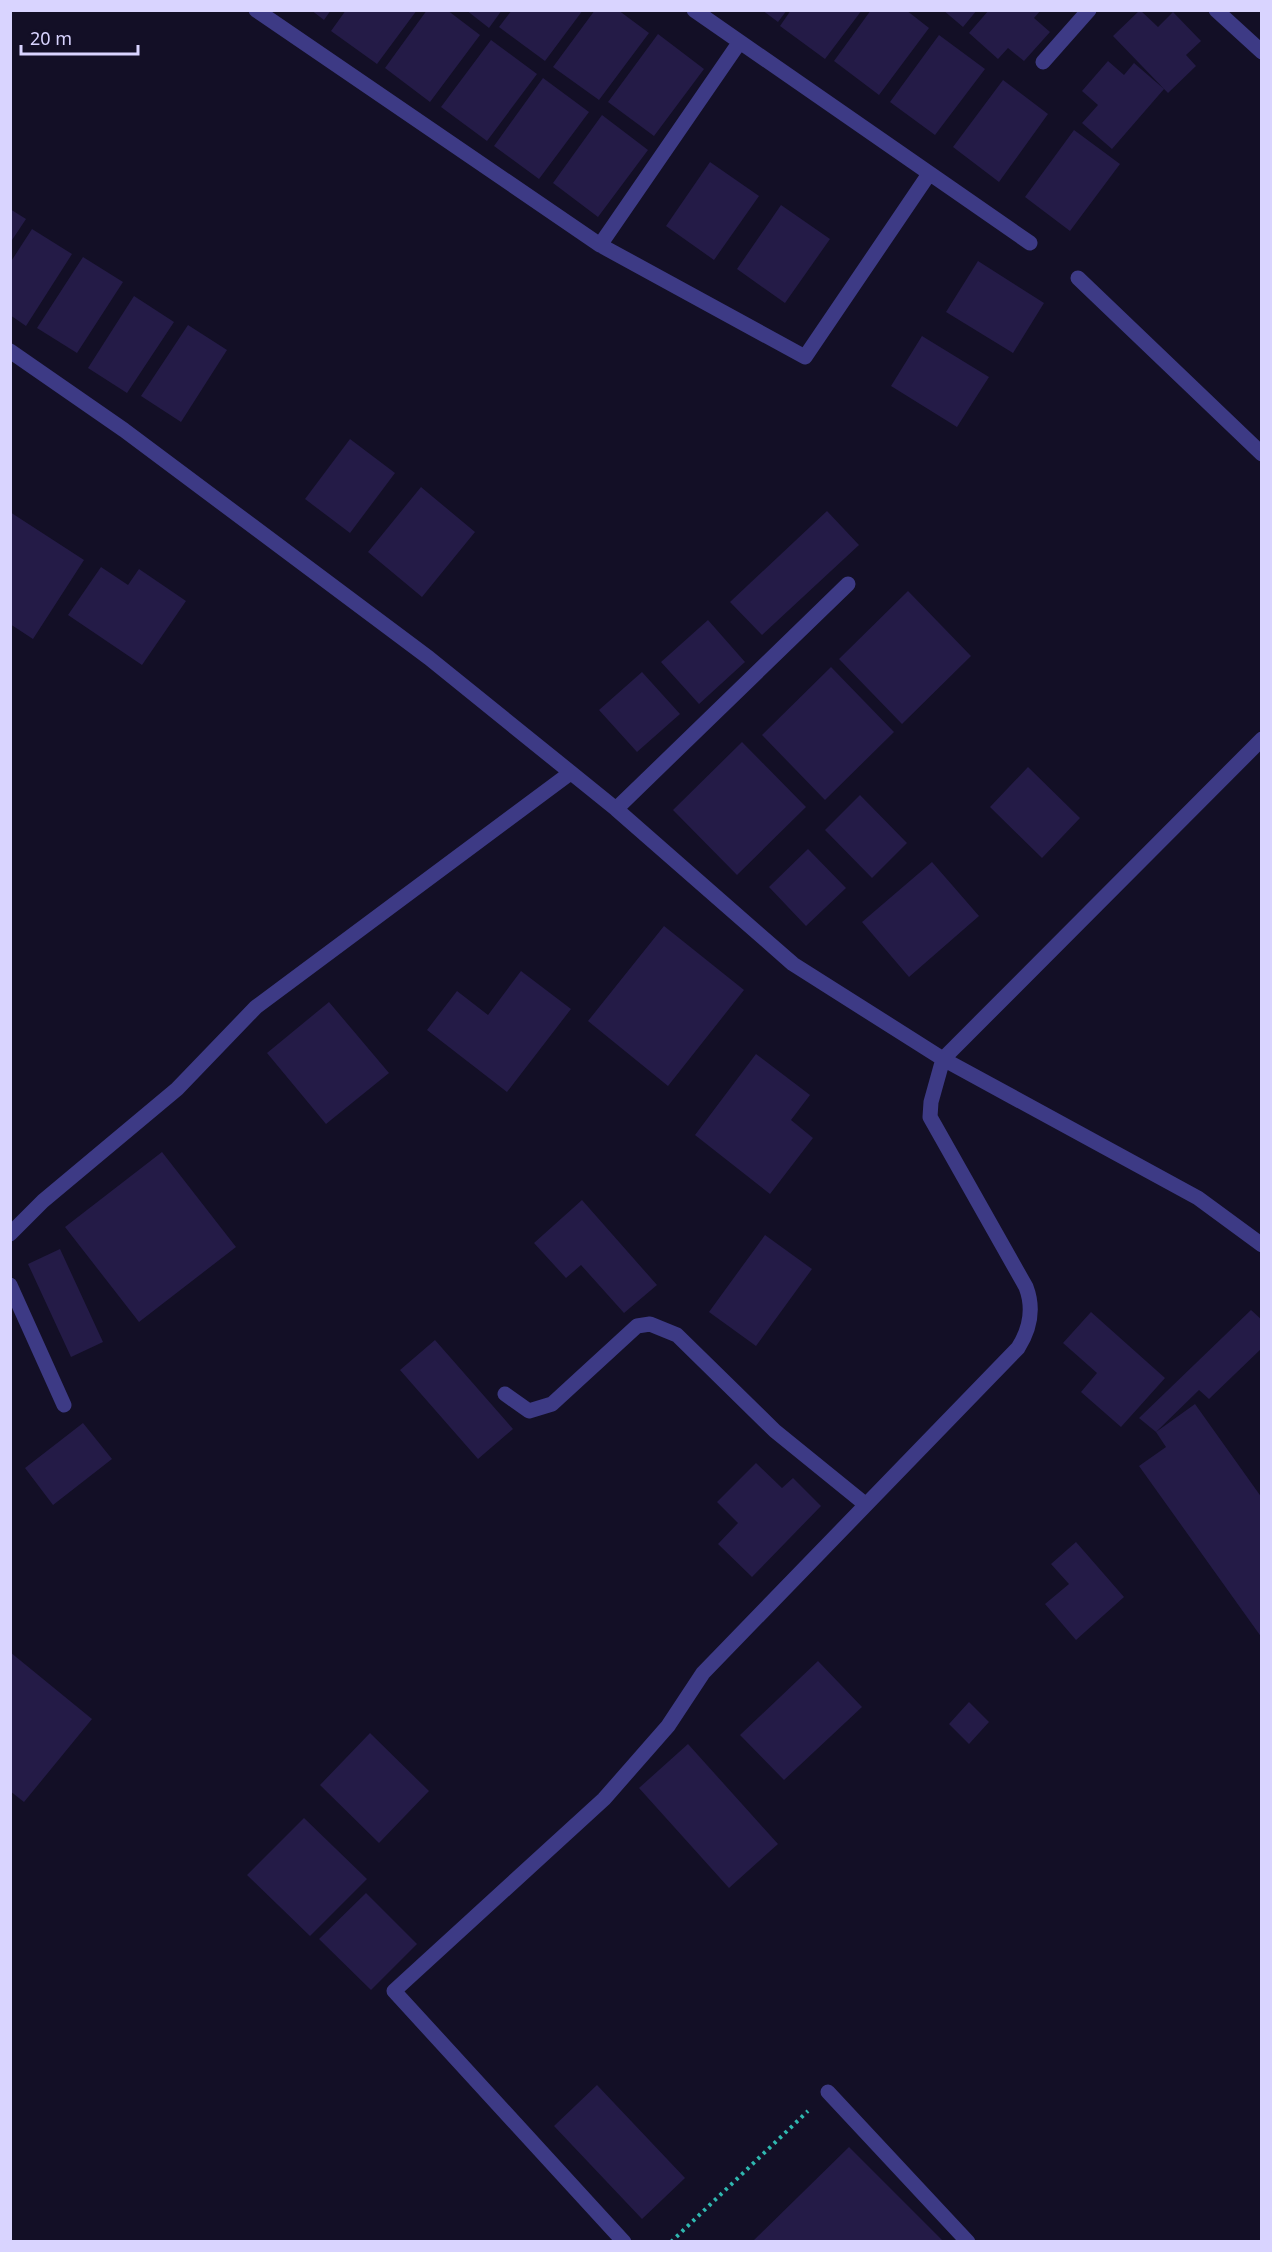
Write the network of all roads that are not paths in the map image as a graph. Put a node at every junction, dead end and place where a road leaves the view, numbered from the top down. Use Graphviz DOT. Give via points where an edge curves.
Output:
graph roads {
  1 [pos="256,10"];
  2 [pos="694,10"];
  3 [pos="1089,10"];
  4 [pos="1216,10"];
  5 [pos="739,43"];
  6 [pos="1262,52"];
  7 [pos="1043,62"];
  8 [pos="929,174"];
  9 [pos="1030,243"];
  10 [pos="600,245"];
  11 [pos="1078,278"];
  12 [pos="10,351"];
  13 [pos="1262,454"];
  14 [pos="848,584"];
  15 [pos="1262,739"];
  16 [pos="569,774"];
  17 [pos="616,809"];
  18 [pos="943,1059"];
  19 [pos="10,1234"];
  20 [pos="1262,1245"];
  21 [pos="10,1285"];
  22 [pos="505,1394"];
  23 [pos="64,1405"];
  24 [pos="865,1504"];
  25 [pos="828,2092"];
  26 [pos="624,2241"];
  27 [pos="968,2241"];
  1 -- 10 [label="street"];
  2 -- 5 [label="street"];
  3 -- 7 [label="street"];
  4 -- 6 [label="street"];
  5 -- 8 [label="street"];
  5 -- 10 [label="street"];
  8 -- 9 [label="street"];
  8 -- 10 [label="street" via="804,357"];
  11 -- 13 [label="street"];
  12 -- 16 [label="street" via="124,430 419,651"];
  14 -- 17 [label="street"];
  15 -- 18 [label="street"];
  16 -- 17 [label="street"];
  16 -- 19 [label="street" via="256,1007 177,1089 43,1201"];
  17 -- 18 [label="street" via="793,963"];
  18 -- 20 [label="street" via="1198,1198"];
  18 -- 24 [label="street" via="930,1117 1026,1287 1030,1319 1018,1348"];
  21 -- 23 [label="street"];
  22 -- 24 [label="street" via="529,1411 552,1404 637,1326 664,1328 690,1347 797,1451"];
  24 -- 26 [label="street" via="703,1673 668,1726 604,1799 394,1991"];
  25 -- 27 [label="street"];
}
